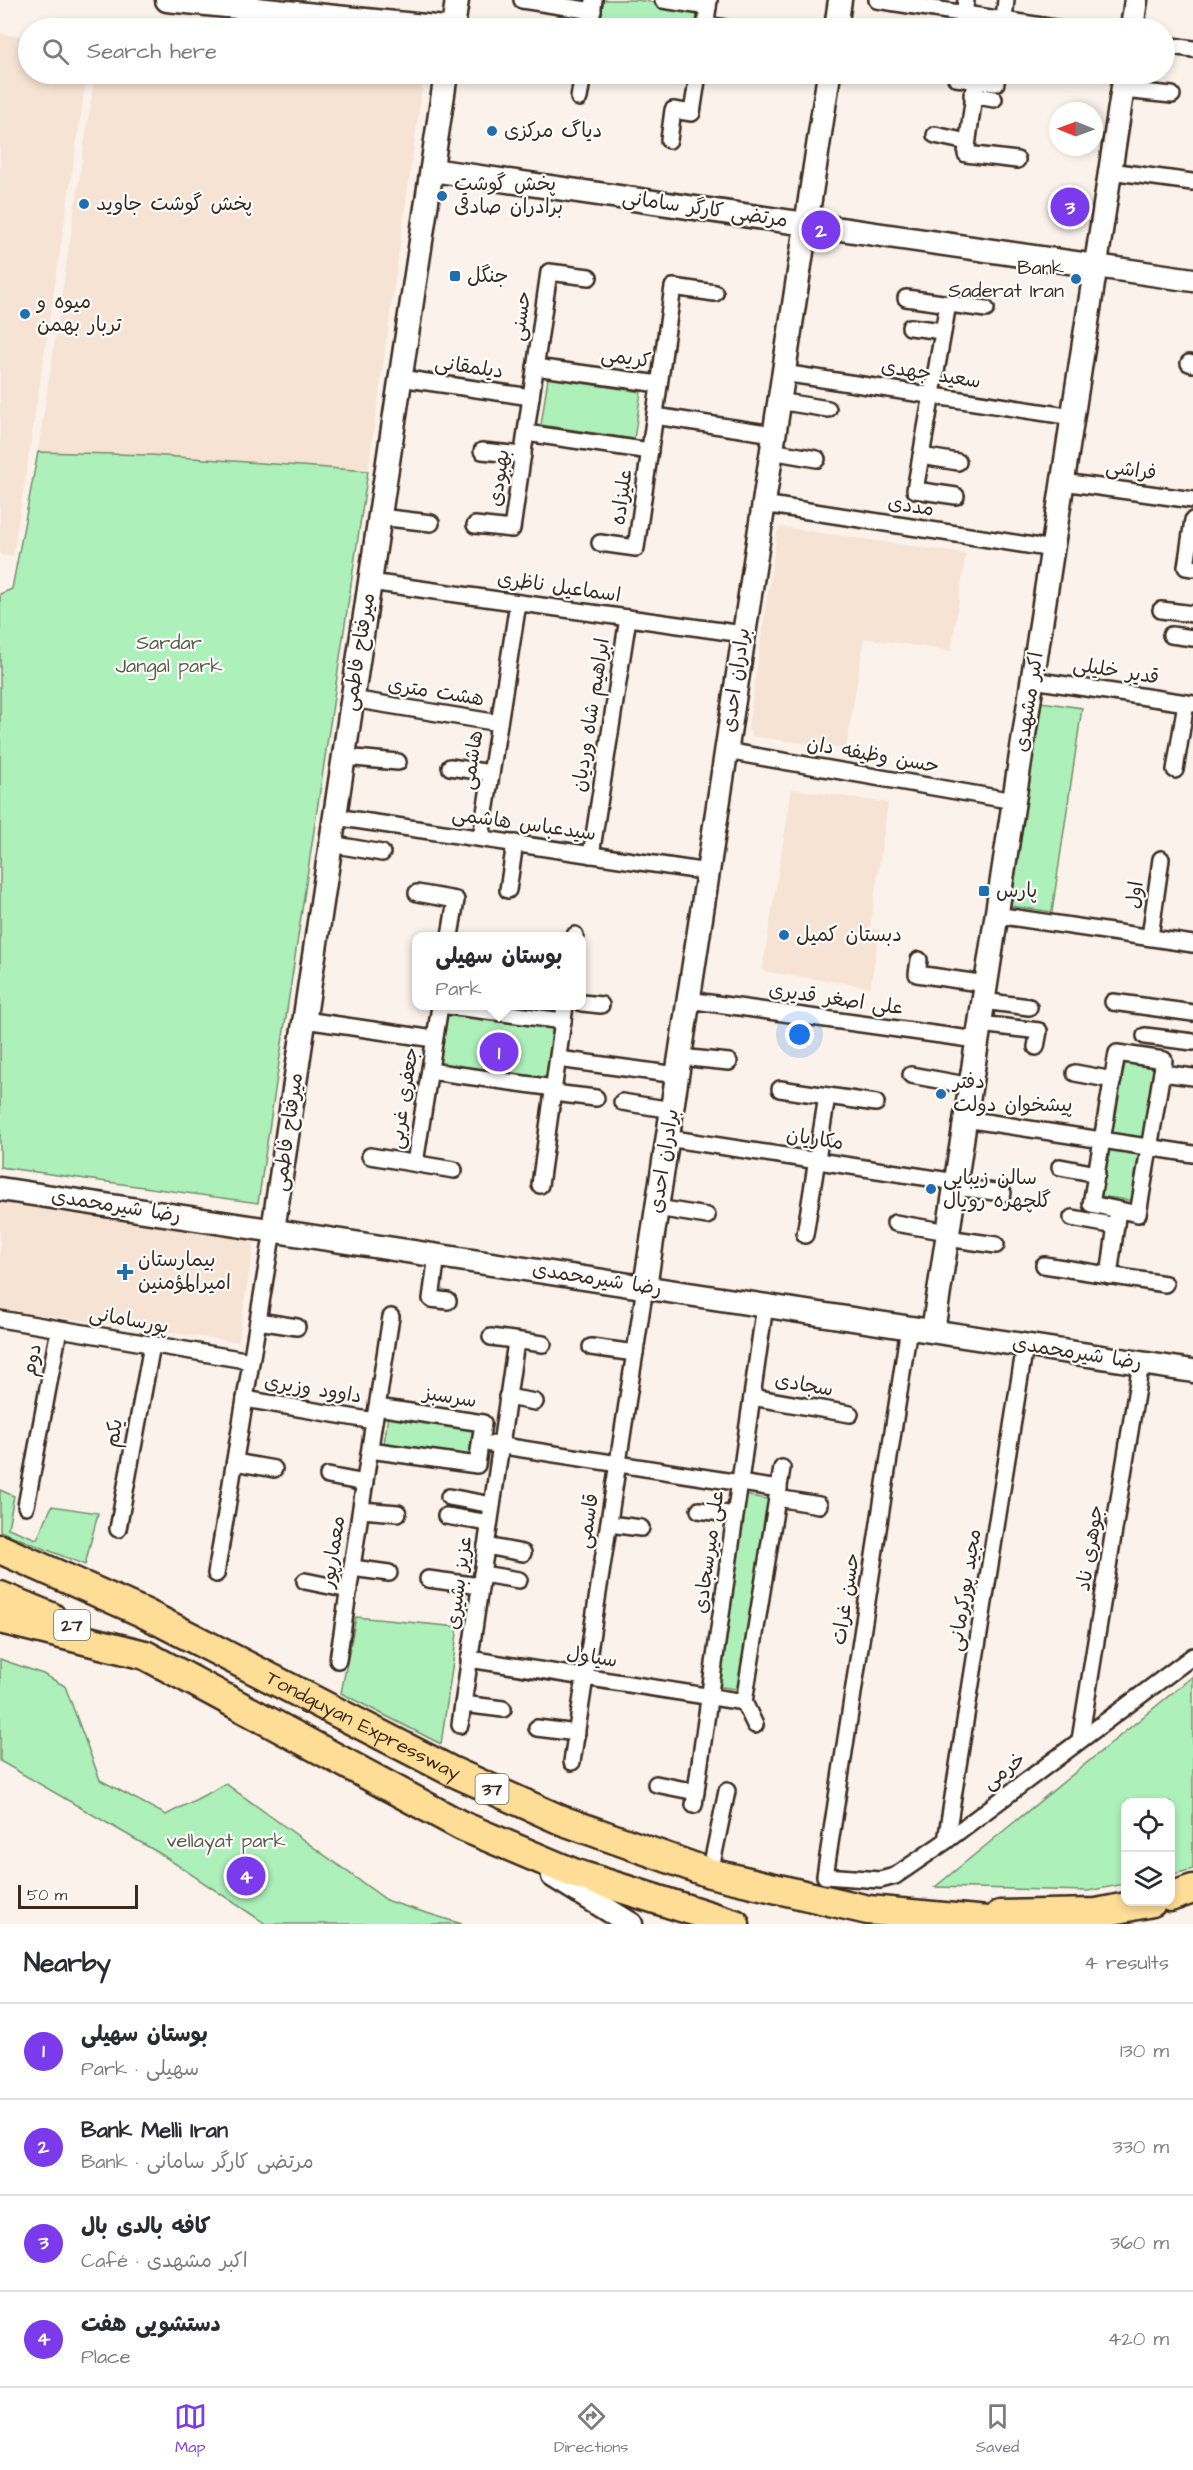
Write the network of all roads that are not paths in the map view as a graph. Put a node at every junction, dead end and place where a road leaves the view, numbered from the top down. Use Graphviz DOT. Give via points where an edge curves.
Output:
graph roads {
  1 [pos="167,0"];
  2 [pos="457,0"];
  3 [pos="522,0"];
  4 [pos="663,0"];
  5 [pos="840,0"];
  6 [pos="877,0"];
  7 [pos="1006,0"];
  8 [pos="1136,0"];
  9 [pos="709,3"];
  10 [pos="594,5"];
  11 [pos="964,14"];
  12 [pos="346,18"];
  13 [pos="454,18"];
  14 [pos="706,18"];
  15 [pos="837,18"];
  16 [pos="980,18"];
  17 [pos="1004,18"];
  18 [pos="1133,18"];
  19 [pos="1175,47"];
  20 [pos="1193,49"];
  21 [pos="445,84"];
  22 [pos="581,84"];
  23 [pos="696,84"];
  24 [pos="827,84"];
  25 [pos="967,84"];
  26 [pos="992,84"];
  27 [pos="1124,84"];
  28 [pos="1131,84"];
  29 [pos="974,88"];
  30 [pos="1172,95"];
  31 [pos="579,98"];
  32 [pos="994,99"];
  33 [pos="935,135"];
  34 [pos="669,140"];
  35 [pos="967,142"];
  36 [pos="1017,160"];
  37 [pos="432,170"];
  38 [pos="1110,171"];
  39 [pos="1192,182"];
  40 [pos="805,224"];
  41 [pos="1096,266"];
  42 [pos="589,277"];
  43 [pos="1193,280"];
  44 [pos="715,293"];
  45 [pos="906,298"];
  46 [pos="948,304"];
  47 [pos="987,309"];
  48 [pos="910,327"];
  49 [pos="943,331"];
  50 [pos="535,367"];
  51 [pos="783,372"];
  52 [pos="400,378"];
  53 [pos="658,384"];
  54 [pos="930,395"];
  55 [pos="531,397"];
  56 [pos="778,400"];
  57 [pos="828,409"];
  58 [pos="655,416"];
  59 [pos="1073,417"];
  60 [pos="526,433"];
  61 [pos="772,442"];
  62 [pos="482,451"];
  63 [pos="650,452"];
  64 [pos="523,455"];
  65 [pos="921,456"];
  66 [pos="817,459"];
  67 [pos="958,462"];
  68 [pos="1063,482"];
  69 [pos="956,496"];
  70 [pos="1193,500"];
  71 [pos="763,504"];
  72 [pos="380,517"];
  73 [pos="1193,520"];
  74 [pos="431,524"];
  75 [pos="475,525"];
  76 [pos="600,543"];
  77 [pos="1053,549"];
  78 [pos="1193,568"];
  79 [pos="370,582"];
  80 [pos="518,603"];
  81 [pos="1161,610"];
  82 [pos="1193,614"];
  83 [pos="628,618"];
  84 [pos="743,634"];
  85 [pos="1171,635"];
  86 [pos="1193,638"];
  87 [pos="1033,680"];
  88 [pos="352,699"];
  89 [pos="1190,704"];
  90 [pos="499,723"];
  91 [pos="726,751"];
  92 [pos="344,757"];
  93 [pos="398,762"];
  94 [pos="450,767"];
  95 [pos="1175,770"];
  96 [pos="491,773"];
  97 [pos="1014,801"];
  98 [pos="335,817"];
  99 [pos="481,838"];
  100 [pos="515,843"];
  101 [pos="331,844"];
  102 [pos="382,853"];
  103 [pos="591,855"];
  104 [pos="1161,859"];
  105 [pos="708,872"];
  106 [pos="508,890"];
  107 [pos="417,893"];
  108 [pos="996,915"];
  109 [pos="451,932"];
  110 [pos="1150,937"];
  111 [pos="1193,944"];
  112 [pos="917,973"];
  113 [pos="985,993"];
  114 [pos="688,1000"];
  115 [pos="1113,1002"];
  116 [pos="586,1003"];
  117 [pos="601,1005"];
  118 [pos="1029,1007"];
  119 [pos="1149,1009"];
  120 [pos="439,1010"];
  121 [pos="520,1010"];
  122 [pos="564,1013"];
  123 [pos="1193,1013"];
  124 [pos="304,1020"];
  125 [pos="979,1032"];
  126 [pos="1145,1036"];
  127 [pos="434,1039"];
  128 [pos="1193,1042"];
  129 [pos="1035,1047"];
  130 [pos="1142,1057"];
  131 [pos="558,1059"];
  132 [pos="729,1062"];
  133 [pos="678,1066"];
  134 [pos="430,1071"];
  135 [pos="1075,1073"];
  136 [pos="1162,1073"];
  137 [pos="911,1075"];
  138 [pos="1193,1077"];
  139 [pos="1113,1080"];
  140 [pos="970,1086"];
  141 [pos="780,1089"];
  142 [pos="553,1090"];
  143 [pos="826,1096"];
  144 [pos="596,1098"];
  145 [pos="622,1102"];
  146 [pos="876,1103"];
  147 [pos="672,1110"];
  148 [pos="965,1119"];
  149 [pos="667,1138"];
  150 [pos="1103,1140"];
  151 [pos="1151,1148"];
  152 [pos="1193,1154"];
  153 [pos="370,1156"];
  154 [pos="817,1161"];
  155 [pos="416,1163"];
  156 [pos="1060,1167"];
  157 [pos="454,1170"];
  158 [pos="1097,1174"];
  159 [pos="955,1184"];
  160 [pos="540,1185"];
  161 [pos="0,1189"];
  162 [pos="1003,1194"];
  163 [pos="657,1208"];
  164 [pos="1118,1210"];
  165 [pos="707,1216"];
  166 [pos="1072,1218"];
  167 [pos="895,1223"];
  168 [pos="1116,1226"];
  169 [pos="273,1230"];
  170 [pos="805,1235"];
  171 [pos="948,1235"];
  172 [pos="996,1245"];
  173 [pos="437,1255"];
  174 [pos="1044,1265"];
  175 [pos="1109,1276"];
  176 [pos="1165,1284"];
  177 [pos="645,1287"];
  178 [pos="448,1301"];
  179 [pos="765,1305"];
  180 [pos="391,1317"];
  181 [pos="0,1319"];
  182 [pos="258,1321"];
  183 [pos="297,1327"];
  184 [pos="909,1327"];
  185 [pos="59,1329"];
  186 [pos="933,1331"];
  187 [pos="491,1338"];
  188 [pos="516,1342"];
  189 [pos="543,1344"];
  190 [pos="152,1345"];
  191 [pos="1025,1345"];
  192 [pos="591,1347"];
  193 [pos="635,1353"];
  194 [pos="251,1361"];
  195 [pos="1141,1363"];
  196 [pos="1193,1371"];
  197 [pos="507,1397"];
  198 [pos="752,1397"];
  199 [pos="245,1399"];
  200 [pos="535,1402"];
  201 [pos="376,1414"];
  202 [pos="849,1414"];
  203 [pos="480,1442"];
  204 [pos="500,1446"];
  205 [pos="370,1450"];
  206 [pos="235,1462"];
  207 [pos="618,1464"];
  208 [pos="274,1468"];
  209 [pos="782,1468"];
  210 [pos="328,1476"];
  211 [pos="365,1483"];
  212 [pos="740,1484"];
  213 [pos="778,1494"];
  214 [pos="449,1497"];
  215 [pos="492,1505"];
  216 [pos="819,1505"];
  217 [pos="26,1506"];
  218 [pos="361,1509"];
  219 [pos="699,1510"];
  220 [pos="398,1513"];
  221 [pos="735,1515"];
  222 [pos="446,1516"];
  223 [pos="489,1524"];
  224 [pos="609,1524"];
  225 [pos="641,1528"];
  226 [pos="118,1529"];
  227 [pos="486,1546"];
  228 [pos="0,1549"];
  229 [pos="523,1553"];
  230 [pos="0,1558"];
  231 [pos="352,1568"];
  232 [pos="52,1570"];
  233 [pos="389,1573"];
  234 [pos="216,1574"];
  235 [pos="428,1579"];
  236 [pos="481,1580"];
  237 [pos="519,1580"];
  238 [pos="305,1581"];
  239 [pos="349,1590"];
  240 [pos="0,1596"];
  241 [pos="0,1619"];
  242 [pos="145,1654"];
  243 [pos="1193,1656"];
  244 [pos="469,1659"];
  245 [pos="338,1660"];
  246 [pos="585,1677"];
  247 [pos="709,1696"];
  248 [pos="744,1702"];
  249 [pos="463,1704"];
  250 [pos="502,1709"];
  251 [pos="460,1725"];
  252 [pos="755,1725"];
  253 [pos="537,1728"];
  254 [pos="577,1733"];
  255 [pos="1080,1740"];
  256 [pos="572,1762"];
  257 [pos="656,1784"];
  258 [pos="727,1791"];
  259 [pos="462,1826"];
  260 [pos="946,1841"];
  261 [pos="710,1873"];
  262 [pos="825,1876"];
  263 [pos="1193,1889"];
  264 [pos="1175,1895"];
  265 [pos="1130,1906"];
  266 [pos="914,1915"];
  267 [pos="631,1924"];
  268 [pos="735,1924"];
  269 [pos="1020,1924"];
  1 -- 12 [label="street"];
  2 -- 13 [label="street"];
  3 -- 10 [label="street"];
  4 -- 9 [label="street"];
  5 -- 15 [label="street"];
  6 -- 11 [label="street"];
  7 -- 17 [label="street"];
  8 -- 18 [label="street"];
  9 -- 14 [label="street"];
  11 -- 16 [label="street"];
  19 -- 20 [label="street"];
  21 -- 37 [label="street, میرفتاح فاطمی"];
  22 -- 31 [label="street"];
  23 -- 34 [label="street" via="692,112 674,111"];
  24 -- 40 [label="street, برادران احدی"];
  25 -- 29 [label="street"];
  26 -- 29 [label="street"];
  27 -- 38 [label="street, اکبر مشهدی"];
  28 -- 30 [label="street"];
  29 -- 32 [label="street"];
  29 -- 35 [label="street"];
  33 -- 35 [label="street"];
  35 -- 36 [label="street" via="966,154"];
  37 -- 40 [label="street, مرتضی کارگر سامانی"];
  37 -- 52 [label="street, میرفتاح فاطمی"];
  38 -- 39 [label="street"];
  38 -- 41 [label="street, اکبر مشهدی"];
  40 -- 41 [label="street, مرتضی کارگر سامانی"];
  40 -- 51 [label="street, برادران احدی"];
  41 -- 43 [label="street, مرتضی کارگر سامانی"];
  41 -- 59 [label="street, اکبر مشهدی"];
  42 -- 50 [label="street, حسنی" via="549,272"];
  44 -- 53 [label="street" via="673,287"];
  45 -- 46 [label="street"];
  46 -- 47 [label="street"];
  46 -- 49 [label="street"];
  48 -- 49 [label="street"];
  49 -- 54 [label="street"];
  50 -- 53 [label="street, کریمی"];
  50 -- 55 [label="street"];
  51 -- 54 [label="street, سعید جهدی"];
  51 -- 56 [label="street, برادران احدی"];
  52 -- 55 [label="street, دیلمقانی"];
  52 -- 72 [label="street, میرفتاح فاطمی"];
  53 -- 58 [label="street, کریمی"];
  54 -- 59 [label="street, سعید جهدی"];
  54 -- 65 [label="street"];
  55 -- 60 [label="street"];
  56 -- 57 [label="street"];
  56 -- 61 [label="street, برادران احدی"];
  58 -- 61 [label="street"];
  58 -- 63 [label="street, کریمی"];
  59 -- 68 [label="street, اکبر مشهدی"];
  60 -- 63 [label="street"];
  60 -- 64 [label="street, بهبودی"];
  61 -- 66 [label="street"];
  61 -- 71 [label="street, برادران احدی"];
  62 -- 64 [label="street"];
  63 -- 76 [label="street, علیزاده" via="636,548"];
  64 -- 75 [label="street, بهبودی" via="512,529"];
  65 -- 67 [label="street"];
  65 -- 69 [label="street" via="915,490"];
  68 -- 70 [label="street, فراشی"];
  68 -- 77 [label="street, اکبر مشهدی"];
  71 -- 77 [label="street, مددی"];
  71 -- 84 [label="street, برادران احدی"];
  72 -- 74 [label="street"];
  72 -- 79 [label="street, میرفتاح فاطمی"];
  73 -- 78 [label="street" via="1186,567"];
  77 -- 87 [label="street, اکبر مشهدی"];
  79 -- 80 [label="street, اسماعیل ناظری"];
  79 -- 88 [label="street, میرفتاح فاطمی"];
  80 -- 83 [label="street, اسماعیل ناظری"];
  80 -- 90 [label="street, هشت متری"];
  81 -- 82 [label="street"];
  83 -- 84 [label="street, اسماعیل ناظری"];
  83 -- 103 [label="street, ابراهیم شاه وردیان"];
  84 -- 91 [label="street, برادران احدی"];
  85 -- 86 [label="street"];
  87 -- 89 [label="street, قدیر خلیلی"];
  87 -- 97 [label="street, اکبر مشهدی"];
  88 -- 90 [label="street, هشت متری"];
  88 -- 92 [label="street, میرفتاح فاطمی"];
  89 -- 95 [label="street"];
  90 -- 96 [label="street, هاشمی"];
  91 -- 97 [label="street, حسن وظیفه دان"];
  91 -- 105 [label="street, برادران احدی"];
  92 -- 93 [label="street"];
  92 -- 98 [label="street, میرفتاح فاطمی"];
  94 -- 96 [label="street"];
  96 -- 99 [label="street, هاشمی"];
  97 -- 108 [label="street, اکبر مشهدی"];
  98 -- 99 [label="street, سیدعباس هاشمی"];
  98 -- 101 [label="street, میرفتاح فاطمی"];
  99 -- 100 [label="street, سیدعباس هاشمی"];
  100 -- 103 [label="street, سیدعباس هاشمی"];
  100 -- 106 [label="street"];
  101 -- 102 [label="street"];
  101 -- 124 [label="street, میرفتاح فاطمی"];
  103 -- 105 [label="street, سیدعباس هاشمی"];
  104 -- 110 [label="street, اول"];
  105 -- 114 [label="street, برادران احدی"];
  107 -- 109 [label="street" via="456,900"];
  108 -- 110 [label="street"];
  108 -- 113 [label="street, اکبر مشهدی"];
  110 -- 111 [label="street"];
  112 -- 113 [label="street"];
  113 -- 118 [label="street"];
  113 -- 125 [label="street, اکبر مشهدی"];
  114 -- 125 [label="street, علی اصغر قدیری"];
  114 -- 133 [label="street, برادران احدی"];
  115 -- 119 [label="street"];
  116 -- 117 [label="street"];
  119 -- 123 [label="street"];
  119 -- 126 [label="street"];
  120 -- 127 [label="street, جعفری غربی"];
  121 -- 122 [label="street"];
  122 -- 131 [label="street"];
  124 -- 127 [label="street"];
  124 -- 169 [label="street, میرفتاح فاطمی"];
  125 -- 129 [label="street, علی اصغر قدیری" via="1039,1030"];
  125 -- 140 [label="street, اکبر مشهدی"];
  126 -- 128 [label="street"];
  126 -- 130 [label="street"];
  127 -- 134 [label="street, جعفری غربی"];
  130 -- 136 [label="street" via="1164,1060"];
  130 -- 139 [label="street" via="1117,1053"];
  131 -- 133 [label="street"];
  131 -- 142 [label="street"];
  132 -- 133 [label="street"];
  133 -- 147 [label="street, برادران احدی"];
  134 -- 142 [label="street"];
  134 -- 155 [label="street, جعفری غربی"];
  135 -- 139 [label="street"];
  136 -- 138 [label="street"];
  136 -- 151 [label="street"];
  137 -- 140 [label="street"];
  139 -- 150 [label="street"];
  140 -- 148 [label="street, اکبر مشهدی"];
  141 -- 143 [label="street"];
  142 -- 144 [label="street"];
  142 -- 160 [label="street"];
  143 -- 146 [label="street"];
  143 -- 154 [label="street"];
  145 -- 147 [label="street"];
  147 -- 149 [label="street, برادران احدی"];
  148 -- 150 [label="street"];
  148 -- 159 [label="street, اکبر مشهدی"];
  149 -- 154 [label="street, مکاریان"];
  149 -- 163 [label="street, برادران احدی"];
  150 -- 151 [label="street"];
  150 -- 158 [label="street"];
  151 -- 152 [label="street"];
  151 -- 164 [label="street" via="1138,1214"];
  153 -- 155 [label="street"];
  154 -- 159 [label="street, مکاریان"];
  154 -- 170 [label="street"];
  155 -- 157 [label="street"];
  156 -- 158 [label="street"];
  158 -- 164 [label="street" via="1091,1204"];
  159 -- 162 [label="street, مکاریان"];
  159 -- 171 [label="street, اکبر مشهدی"];
  161 -- 169 [label="street, رضا شیرمحمدی"];
  163 -- 165 [label="street"];
  163 -- 177 [label="street, برادران احدی"];
  164 -- 168 [label="street"];
  166 -- 168 [label="street"];
  167 -- 171 [label="street"];
  168 -- 175 [label="street"];
  169 -- 173 [label="street, رضا شیرمحمدی"];
  169 -- 182 [label="street"];
  171 -- 172 [label="street"];
  171 -- 186 [label="street, اکبر مشهدی"];
  173 -- 177 [label="street, رضا شیرمحمدی"];
  173 -- 178 [label="street" via="431,1299"];
  174 -- 175 [label="street"];
  175 -- 176 [label="street"];
  177 -- 179 [label="street, رضا شیرمحمدی"];
  177 -- 193 [label="street, قاسمی"];
  179 -- 184 [label="street, رضا شیرمحمدی"];
  179 -- 198 [label="street, علی میرسجادی"];
  180 -- 201 [label="street"];
  181 -- 185 [label="street, پورسامانی"];
  182 -- 183 [label="street"];
  182 -- 194 [label="street"];
  184 -- 186 [label="street, رضا شیرمحمدی"];
  184 -- 262 [label="street, حسن غرات"];
  185 -- 190 [label="street, پورسامانی"];
  185 -- 217 [label="street, دوم"];
  186 -- 191 [label="street, رضا شیرمحمدی"];
  187 -- 188 [label="street"];
  188 -- 189 [label="street"];
  188 -- 197 [label="street, عزیز بشیری"];
  190 -- 194 [label="street, پورسامانی"];
  190 -- 226 [label="street, یکم"];
  191 -- 195 [label="street, رضا شیرمحمدی"];
  191 -- 260 [label="street, مجید پورکرمانی"];
  192 -- 193 [label="street"];
  193 -- 207 [label="street, قاسمی"];
  194 -- 199 [label="street"];
  195 -- 196 [label="street, رضا شیرمحمدی"];
  195 -- 255 [label="street, جوهری ناد"];
  197 -- 200 [label="street"];
  197 -- 204 [label="street, عزیز بشیری"];
  198 -- 202 [label="street, سجادی"];
  198 -- 212 [label="street, علی میرسجادی"];
  199 -- 201 [label="street, داوود وزیری"];
  199 -- 206 [label="street"];
  201 -- 203 [label="street, سرسبز" via="483,1423"];
  201 -- 205 [label="street"];
  203 -- 204 [label="street"];
  203 -- 205 [label="street" via="477,1465"];
  204 -- 207 [label="street"];
  204 -- 215 [label="street, عزیز بشیری"];
  205 -- 211 [label="street, معمارپور"];
  206 -- 208 [label="street"];
  206 -- 234 [label="street"];
  207 -- 212 [label="street"];
  207 -- 224 [label="street, قاسمی"];
  209 -- 213 [label="street"];
  210 -- 211 [label="street"];
  211 -- 218 [label="street, معمارپور"];
  212 -- 213 [label="street"];
  212 -- 221 [label="street, علی میرسجادی"];
  213 -- 216 [label="street"];
  213 -- 248 [label="street"];
  214 -- 215 [label="street"];
  215 -- 223 [label="street, عزیز بشیری"];
  218 -- 220 [label="street"];
  218 -- 231 [label="street, معمارپور"];
  219 -- 221 [label="street"];
  221 -- 247 [label="street, علی میرسجادی"];
  222 -- 223 [label="street"];
  223 -- 227 [label="street, عزیز بشیری"];
  224 -- 225 [label="street"];
  224 -- 246 [label="street, قاسمی"];
  227 -- 229 [label="street"];
  227 -- 236 [label="street, عزیز بشیری"];
  228 -- 232 [label="highway, Tondguyan Expressway / 37"];
  230 -- 232 [label="highway"];
  231 -- 233 [label="street"];
  231 -- 239 [label="street, معمارپور"];
  232 -- 261 [label="highway, Tondguyan Expressway / 37" via="195,1638 449,1770 561,1820"];
  235 -- 236 [label="street"];
  236 -- 237 [label="street"];
  236 -- 244 [label="street, عزیز بشیری"];
  238 -- 239 [label="street"];
  239 -- 245 [label="street, معمارپور"];
  240 -- 242 [label="highway, 27"];
  241 -- 242 [label="highway, Tondguyan Expressway / 37"];
  242 -- 259 [label="highway, Tondguyan Expressway / 37"];
  243 -- 255 [label="street, خرمی"];
  244 -- 246 [label="street, سیاول"];
  244 -- 249 [label="street, عزیز بشیری"];
  246 -- 247 [label="street, سیاول"];
  246 -- 254 [label="street, قاسمی"];
  247 -- 248 [label="street, سیاول"];
  247 -- 257 [label="street, علی میرسجادی" via="695,1798"];
  248 -- 252 [label="street"];
  249 -- 250 [label="street"];
  249 -- 251 [label="street, عزیز بشیری"];
  253 -- 254 [label="street"];
  254 -- 256 [label="street, قاسمی"];
  255 -- 260 [label="street, خرمی"];
  258 -- 261 [label="street"];
  259 -- 267 [label="street" via="575,1887"];
  259 -- 268 [label="highway, Tondguyan Expressway / 37" via="573,1873"];
  260 -- 262 [label="street, خرمی" via="895,1876 880,1880"];
  261 -- 266 [label="highway, Tondguyan Expressway / 37" via="868,1910"];
  263 -- 264 [label="highway"];
  265 -- 266 [label="highway" via="1097,1912"];
  266 -- 269 [label="highway, Tondguyan Expressway / 37"];
}
